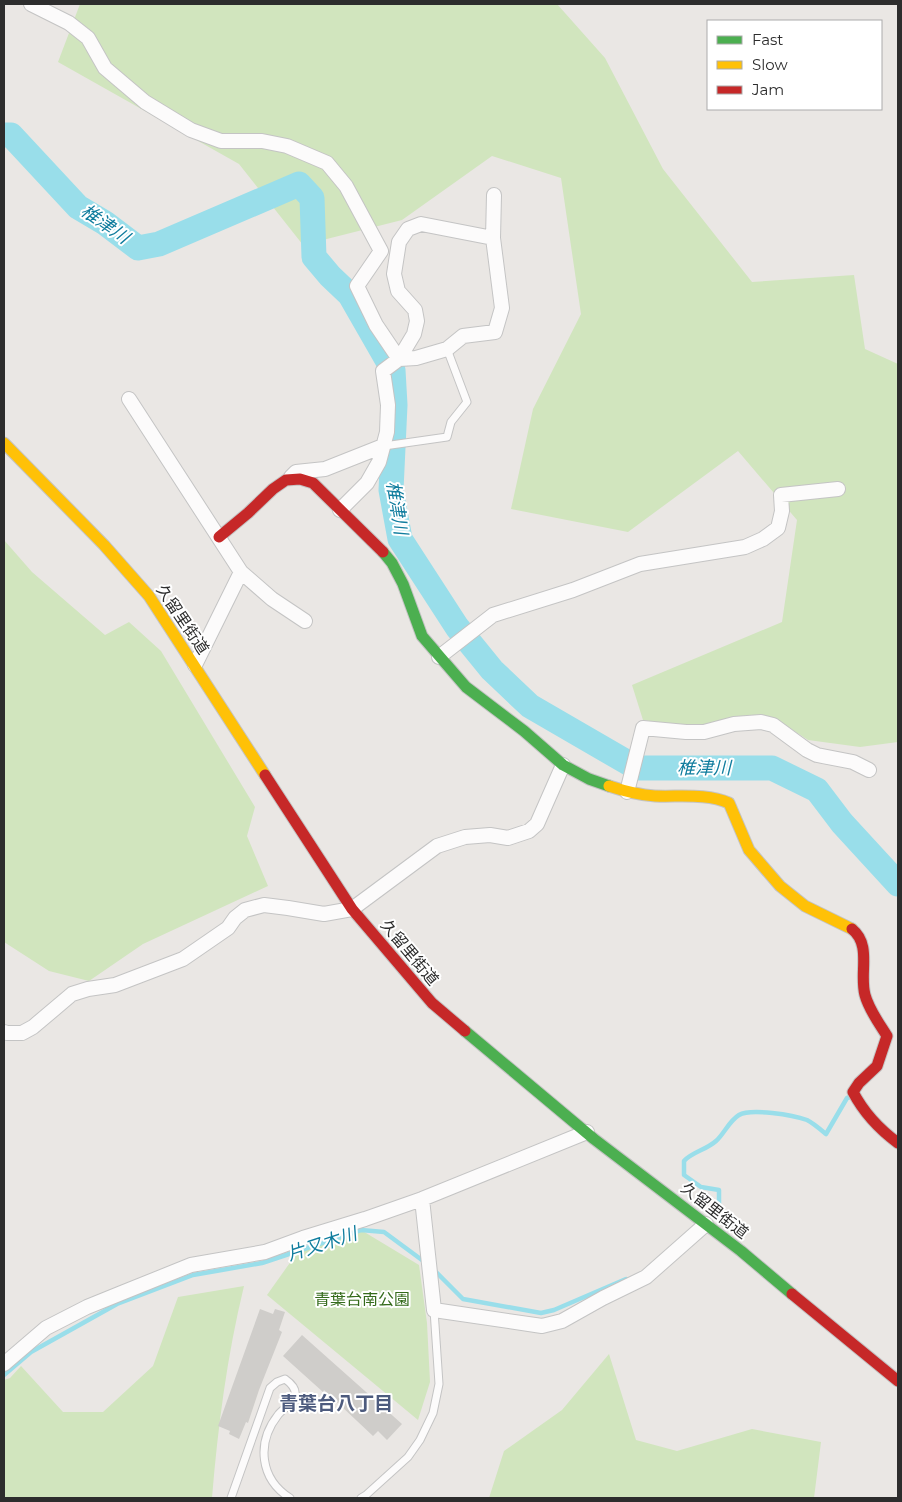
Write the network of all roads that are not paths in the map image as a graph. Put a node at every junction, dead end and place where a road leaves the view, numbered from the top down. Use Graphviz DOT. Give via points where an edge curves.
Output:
graph roads {
  1 [pos="31,4"];
  2 [pos="494,195"];
  3 [pos="493,238"];
  4 [pos="446,350"];
  5 [pos="399,359"];
  6 [pos="129,399"];
  7 [pos="4,443"];
  8 [pos="383,446"];
  9 [pos="286,480"];
  10 [pos="838,489"];
  11 [pos="340,510"];
  12 [pos="219,538"];
  13 [pos="241,572"];
  14 [pos="305,621"];
  15 [pos="439,657"];
  16 [pos="195,665"];
  17 [pos="563,765"];
  18 [pos="869,770"];
  19 [pos="627,792"];
  20 [pos="352,909"];
  21 [pos="4,1032"];
  22 [pos="587,1132"];
  23 [pos="898,1143"];
  24 [pos="422,1199"];
  25 [pos="706,1224"];
  26 [pos="434,1310"];
  27 [pos="4,1364"];
  28 [pos="898,1381"];
  29 [pos="365,1497"];
  30 [pos="231,1498"];
  31 [pos="290,1498"];
  1 -- 5 [label="street" via="69,23 88,38 105,68 145,102 191,130 221,141 262,141 287,146 327,163 346,186 381,251 357,286 376,325"];
  2 -- 3 [label="street"];
  3 -- 4 [label="street" via="502,308 495,332 463,336"];
  3 -- 5 [label="street" via="421,224 408,229 399,242 394,274 398,291 415,310 417,321 414,334"];
  4 -- 5 [label="street"];
  4 -- 8 [label="lane" via="467,402 451,422 447,437"];
  5 -- 8 [label="street" via="383,371 388,405"];
  6 -- 12 [label="street"];
  7 -- 16 [label="main road, 久留里街道" via="149,596"];
  8 -- 9 [label="street" via="325,469 296,472"];
  8 -- 11 [label="street" via="379,462 366,483"];
  9 -- 11 [label="main road" via="300,479 313,483"];
  9 -- 12 [label="main road"];
  10 -- 15 [label="street" via="781,495 778,528 745,547 640,564 573,590 493,614"];
  11 -- 15 [label="main road" via="392,564 422,636"];
  12 -- 13 [label="street"];
  13 -- 14 [label="street" via="272,599"];
  13 -- 16 [label="street"];
  15 -- 17 [label="main road" via="466,687"];
  16 -- 20 [label="main road, 久留里街道"];
  17 -- 19 [label="main road" via="589,779"];
  17 -- 20 [label="street" via="538,824 529,831 508,838 490,835 465,837 437,846"];
  18 -- 19 [label="street" via="853,762 817,755 773,725 761,722 734,724 704,732 643,728"];
  19 -- 23 [label="main road" via="718,798 729,803 745,844 788,895 858,935 864,954 864,993 887,1036 878,1065 857,1082 853,1092 859,1105 880,1129"];
  20 -- 21 [label="street" via="324,914 264,906 245,910 228,928 183,959 115,985 72,994 33,1027 22,1033"];
  20 -- 22 [label="main road, 久留里街道" via="432,1004"];
  22 -- 24 [label="street"];
  22 -- 25 [label="main road, 久留里街道"];
  24 -- 26 [label="street"];
  24 -- 27 [label="street" via="265,1252 191,1265 87,1307 46,1328"];
  25 -- 26 [label="street" via="646,1277 562,1321 542,1326"];
  25 -- 28 [label="main road, 久留里街道"];
  26 -- 29 [label="lane" via="438,1384 433,1413 408,1457"];
  30 -- 31 [label="lane" via="270,1388 286,1379 295,1391 294,1399 271,1426 264,1452 270,1480"];
}
